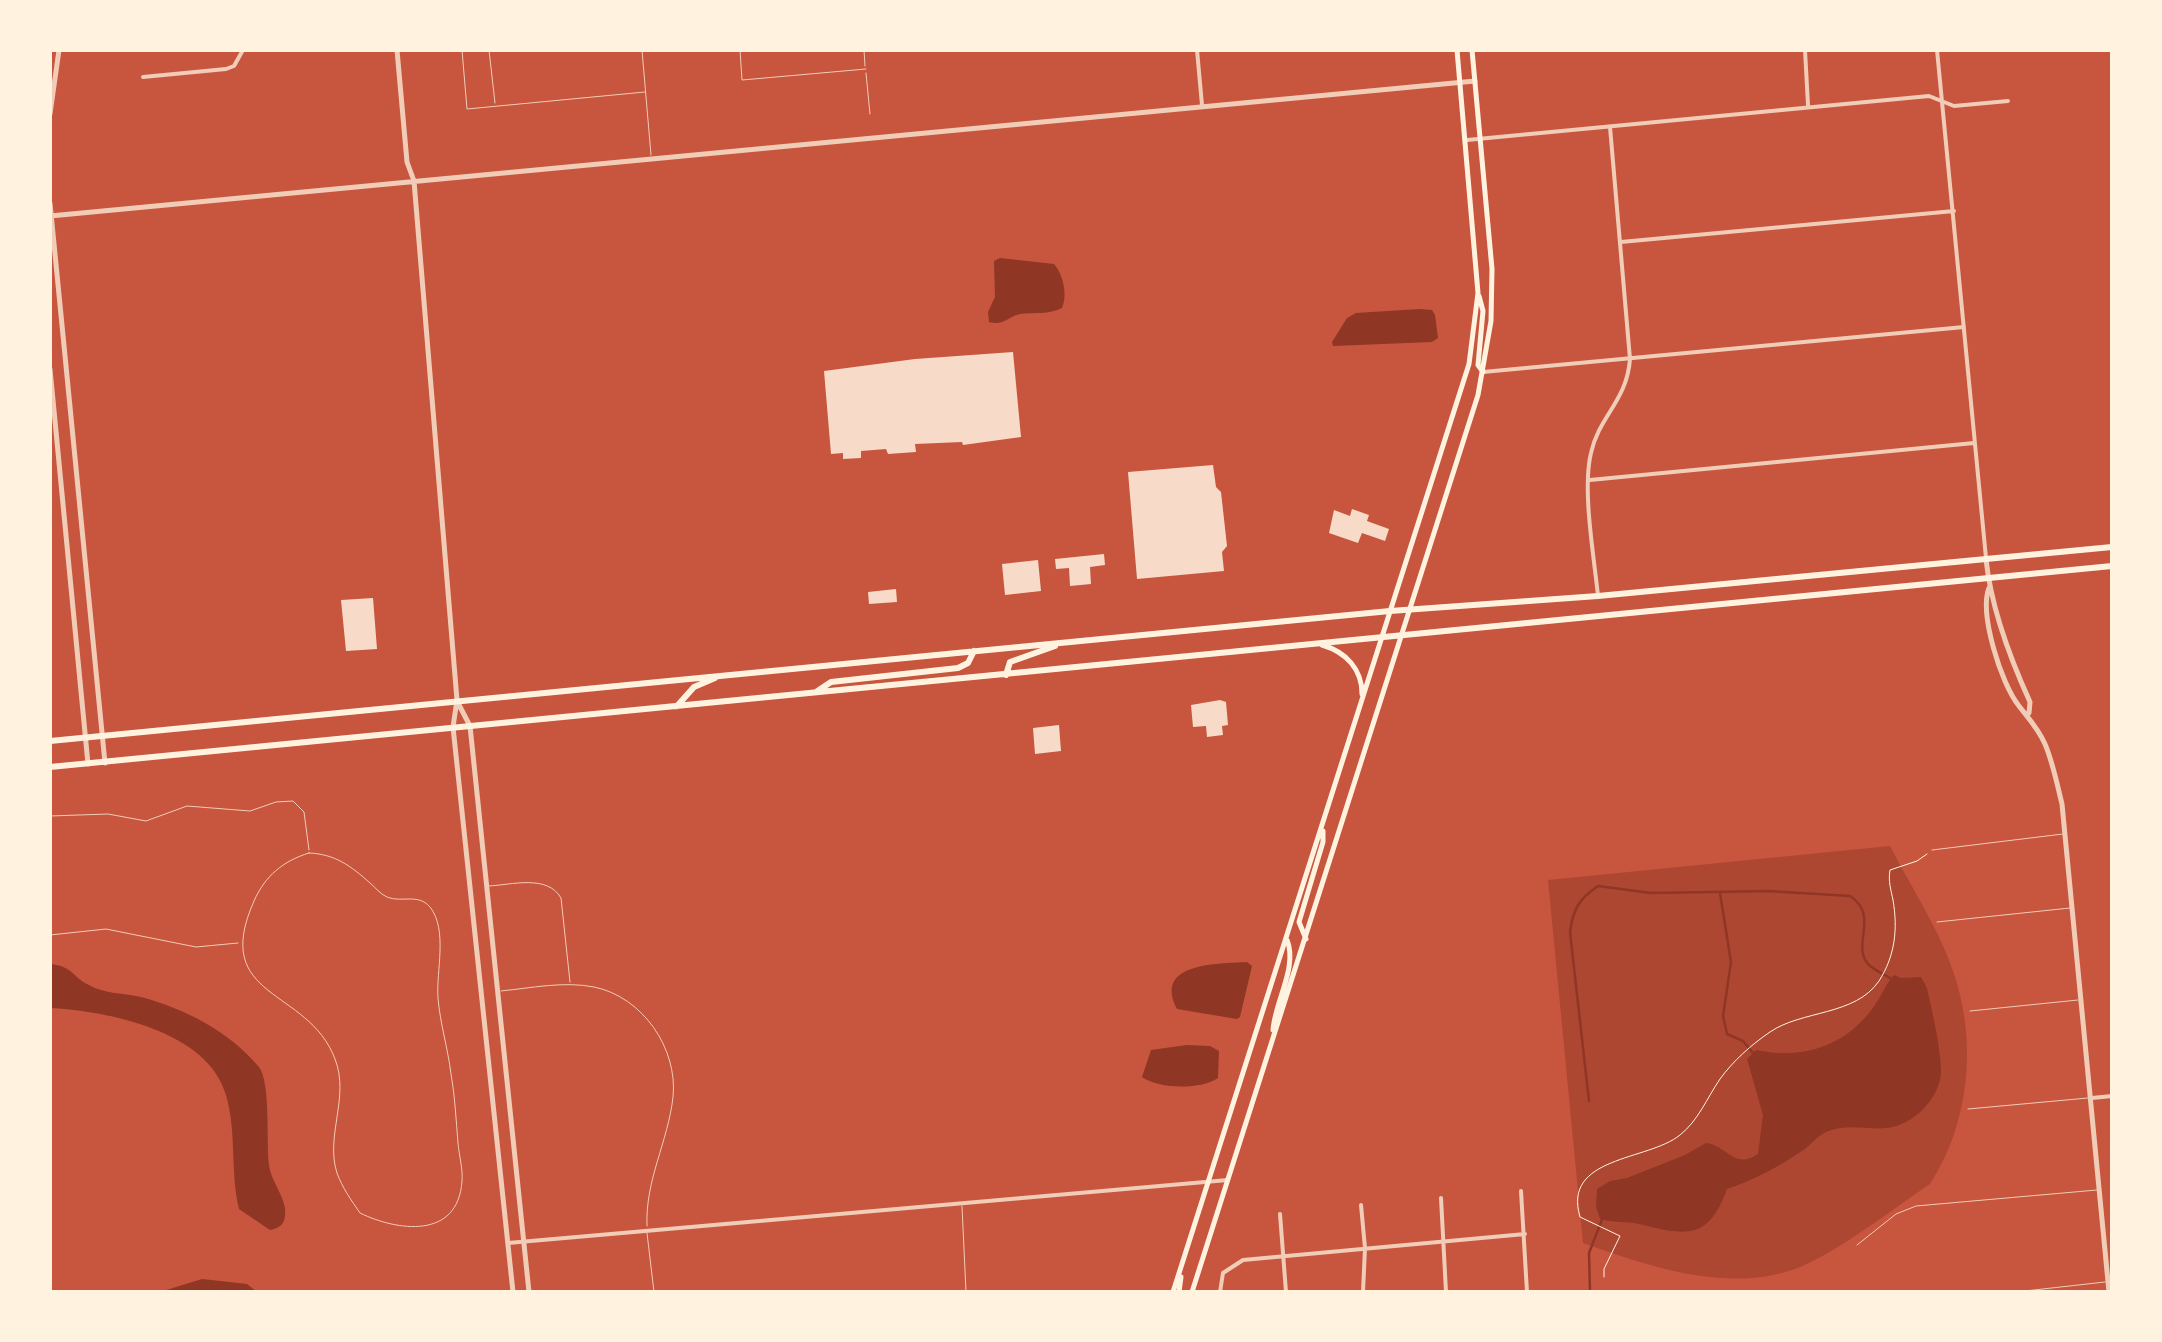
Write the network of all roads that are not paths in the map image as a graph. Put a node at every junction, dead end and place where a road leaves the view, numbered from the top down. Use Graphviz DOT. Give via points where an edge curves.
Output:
graph roads {
  1 [pos="59,50"];
  2 [pos="243,50"];
  3 [pos="397,50"];
  4 [pos="462,50"];
  5 [pos="489,50"];
  6 [pos="642,50"];
  7 [pos="740,50"];
  8 [pos="864,50"];
  9 [pos="1197,50"];
  10 [pos="1457,50"];
  11 [pos="1472,50"];
  12 [pos="1804,50"];
  13 [pos="1937,50"];
  14 [pos="866,69"];
  15 [pos="142,77"];
  16 [pos="1475,81"];
  17 [pos="1460,82"];
  18 [pos="645,92"];
  19 [pos="2008,101"];
  20 [pos="1942,102"];
  21 [pos="495,106"];
  22 [pos="1808,107"];
  23 [pos="1202,108"];
  24 [pos="50,114"];
  25 [pos="870,114"];
  26 [pos="1610,127"];
  27 [pos="1480,138"];
  28 [pos="1465,140"];
  29 [pos="651,159"];
  30 [pos="414,182"];
  31 [pos="50,204"];
  32 [pos="1954,211"];
  33 [pos="50,216"];
  34 [pos="1622,242"];
  35 [pos="1478,293"];
  36 [pos="1964,327"];
  37 [pos="1630,359"];
  38 [pos="50,368"];
  39 [pos="1482,372"];
  40 [pos="1974,444"];
  41 [pos="1588,480"];
  42 [pos="2112,547"];
  43 [pos="1986,559"];
  44 [pos="2112,566"];
  45 [pos="1988,578"];
  46 [pos="1988,588"];
  47 [pos="1598,596"];
  48 [pos="1411,609"];
  49 [pos="1390,611"];
  50 [pos="1403,634"];
  51 [pos="1382,637"];
  52 [pos="1060,642"];
  53 [pos="1320,644"];
  54 [pos="974,651"];
  55 [pos="1997,655"];
  56 [pos="2014,666"];
  57 [pos="1006,675"];
  58 [pos="720,676"];
  59 [pos="815,693"];
  60 [pos="457,700"];
  61 [pos="1362,700"];
  62 [pos="677,706"];
  63 [pos="2028,714"];
  64 [pos="470,726"];
  65 [pos="453,728"];
  66 [pos="103,736"];
  67 [pos="86,738"];
  68 [pos="50,741"];
  69 [pos="106,763"];
  70 [pos="88,764"];
  71 [pos="50,768"];
  72 [pos="50,816"];
  73 [pos="1323,823"];
  74 [pos="2066,834"];
  75 [pos="1932,850"];
  76 [pos="310,854"];
  77 [pos="487,886"];
  78 [pos="471,888"];
  79 [pos="2073,908"];
  80 [pos="1937,922"];
  81 [pos="50,936"];
  82 [pos="1286,938"];
  83 [pos="1306,939"];
  84 [pos="241,943"];
  85 [pos="570,985"];
  86 [pos="498,991"];
  87 [pos="482,992"];
  88 [pos="2081,1000"];
  89 [pos="1970,1011"];
  90 [pos="1272,1043"];
  91 [pos="2112,1096"];
  92 [pos="2091,1098"];
  93 [pos="1968,1109"];
  94 [pos="1228,1180"];
  95 [pos="1208,1182"];
  96 [pos="1521,1190"];
  97 [pos="2100,1190"];
  98 [pos="1441,1198"];
  99 [pos="962,1202"];
  100 [pos="1361,1205"];
  101 [pos="1280,1214"];
  102 [pos="647,1230"];
  103 [pos="1525,1234"];
  104 [pos="1445,1241"];
  105 [pos="524,1242"];
  106 [pos="508,1243"];
  107 [pos="1857,1245"];
  108 [pos="1365,1248"];
  109 [pos="1284,1256"];
  110 [pos="2108,1282"];
  111 [pos="513,1292"];
  112 [pos="529,1292"];
  113 [pos="654,1292"];
  114 [pos="966,1292"];
  115 [pos="1176,1292"];
  116 [pos="1192,1292"];
  117 [pos="1220,1292"];
  118 [pos="1286,1292"];
  119 [pos="1363,1292"];
  120 [pos="1446,1292"];
  121 [pos="1527,1292"];
  122 [pos="2016,1292"];
  123 [pos="2109,1292"];
  1 -- 24 [label="street"];
  2 -- 15 [label="street" via="226,69"];
  3 -- 30 [label="street"];
  4 -- 21 [label="lane" via="467,109"];
  5 -- 21 [label="lane"];
  6 -- 18 [label="lane"];
  7 -- 14 [label="lane" via="742,80"];
  8 -- 14 [label="lane"];
  9 -- 23 [label="street"];
  10 -- 17 [label="main road"];
  11 -- 16 [label="main road"];
  12 -- 22 [label="street"];
  13 -- 20 [label="street"];
  14 -- 25 [label="lane"];
  16 -- 17 [label="street"];
  16 -- 27 [label="main road"];
  17 -- 23 [label="street"];
  17 -- 28 [label="main road"];
  18 -- 21 [label="lane"];
  18 -- 29 [label="lane"];
  19 -- 20 [label="street"];
  20 -- 22 [label="street" via="1929,96"];
  20 -- 32 [label="street"];
  22 -- 26 [label="street"];
  23 -- 29 [label="street"];
  26 -- 27 [label="street"];
  26 -- 34 [label="street"];
  27 -- 28 [label="street"];
  27 -- 39 [label="main road" via="1492,269"];
  28 -- 35 [label="main road"];
  29 -- 30 [label="street"];
  30 -- 33 [label="street"];
  30 -- 60 [label="street"];
  31 -- 33 [label="street"];
  32 -- 34 [label="street"];
  32 -- 36 [label="street"];
  33 -- 66 [label="street"];
  34 -- 37 [label="street"];
  35 -- 39 [label="main road"];
  35 -- 49 [label="main road" via="1461,394"];
  36 -- 37 [label="street"];
  36 -- 40 [label="street"];
  37 -- 39 [label="street"];
  37 -- 41 [label="street" via="1629,380 1590,452"];
  38 -- 67 [label="street"];
  39 -- 48 [label="main road"];
  40 -- 41 [label="street"];
  40 -- 43 [label="street"];
  41 -- 47 [label="street"];
  42 -- 43 [label="main road"];
  43 -- 45 [label="street"];
  43 -- 47 [label="main road"];
  44 -- 45 [label="main road"];
  45 -- 46 [label="street"];
  45 -- 50 [label="main road"];
  46 -- 55 [label="street" via="1984,600"];
  46 -- 56 [label="street"];
  47 -- 48 [label="main road"];
  48 -- 49 [label="main road"];
  48 -- 50 [label="main road"];
  49 -- 51 [label="main road"];
  49 -- 52 [label="main road"];
  50 -- 51 [label="main road"];
  50 -- 83 [label="main road"];
  51 -- 53 [label="main road"];
  51 -- 61 [label="main road"];
  52 -- 54 [label="main road"];
  52 -- 57 [label="main road" via="1010,662"];
  53 -- 57 [label="main road"];
  53 -- 61 [label="main road" via="1353,664"];
  54 -- 58 [label="main road"];
  54 -- 59 [label="main road" via="958,668 831,682"];
  55 -- 56 [label="street"];
  55 -- 63 [label="street"];
  56 -- 63 [label="street" via="2030,702"];
  57 -- 59 [label="main road"];
  58 -- 60 [label="main road"];
  58 -- 62 [label="main road" via="694,687"];
  59 -- 62 [label="main road"];
  60 -- 64 [label="street"];
  60 -- 65 [label="street"];
  60 -- 66 [label="main road"];
  61 -- 73 [label="main road"];
  62 -- 64 [label="main road"];
  63 -- 74 [label="street" via="2056,778"];
  64 -- 65 [label="main road"];
  64 -- 77 [label="street"];
  65 -- 69 [label="main road"];
  65 -- 78 [label="street"];
  66 -- 67 [label="main road"];
  66 -- 69 [label="street"];
  67 -- 68 [label="main road"];
  67 -- 70 [label="street"];
  69 -- 70 [label="main road"];
  70 -- 71 [label="main road"];
  72 -- 76 [label="lane" via="108,814 146,821 187,806 250,811 293,802 304,812"];
  73 -- 82 [label="main road"];
  73 -- 83 [label="main road" via="1299,922"];
  74 -- 75 [label="lane"];
  74 -- 79 [label="street"];
  76 -- 84 [label="lane" via="292,858 260,889"];
  76 -- 84 [label="lane" via="350,866 383,896 428,904 436,918 438,997 462,1180 458,1198 434,1224 398,1226 360,1213 336,1172 335,1058 308,1020 245,967"];
  77 -- 78 [label="street"];
  77 -- 85 [label="lane" via="540,883 556,890"];
  77 -- 86 [label="street"];
  78 -- 87 [label="street"];
  79 -- 80 [label="lane"];
  79 -- 88 [label="street"];
  81 -- 84 [label="lane" via="106,929 196,947"];
  82 -- 90 [label="main road" via="1292,955"];
  82 -- 95 [label="main road"];
  83 -- 90 [label="main road"];
  85 -- 86 [label="lane"];
  85 -- 102 [label="lane" via="624,1000 668,1048 673,1096 651,1176"];
  86 -- 87 [label="street"];
  86 -- 105 [label="street"];
  87 -- 106 [label="street"];
  88 -- 89 [label="lane"];
  88 -- 92 [label="street"];
  90 -- 94 [label="main road"];
  91 -- 92 [label="street"];
  92 -- 93 [label="lane"];
  92 -- 97 [label="street"];
  94 -- 95 [label="street"];
  94 -- 116 [label="main road"];
  95 -- 99 [label="street"];
  95 -- 115 [label="main road"];
  96 -- 103 [label="street"];
  97 -- 107 [label="lane" via="1916,1206"];
  97 -- 110 [label="street"];
  98 -- 104 [label="street"];
  99 -- 102 [label="street"];
  99 -- 114 [label="lane"];
  100 -- 108 [label="street"];
  101 -- 109 [label="street"];
  102 -- 105 [label="street"];
  102 -- 113 [label="lane"];
  103 -- 104 [label="street"];
  103 -- 121 [label="street"];
  104 -- 108 [label="street"];
  104 -- 120 [label="street"];
  105 -- 106 [label="street"];
  105 -- 112 [label="street"];
  106 -- 111 [label="street"];
  108 -- 109 [label="street"];
  108 -- 119 [label="street"];
  109 -- 117 [label="street" via="1234,1264 1223,1273"];
  109 -- 118 [label="street"];
  110 -- 122 [label="lane"];
  110 -- 123 [label="street"];
}
